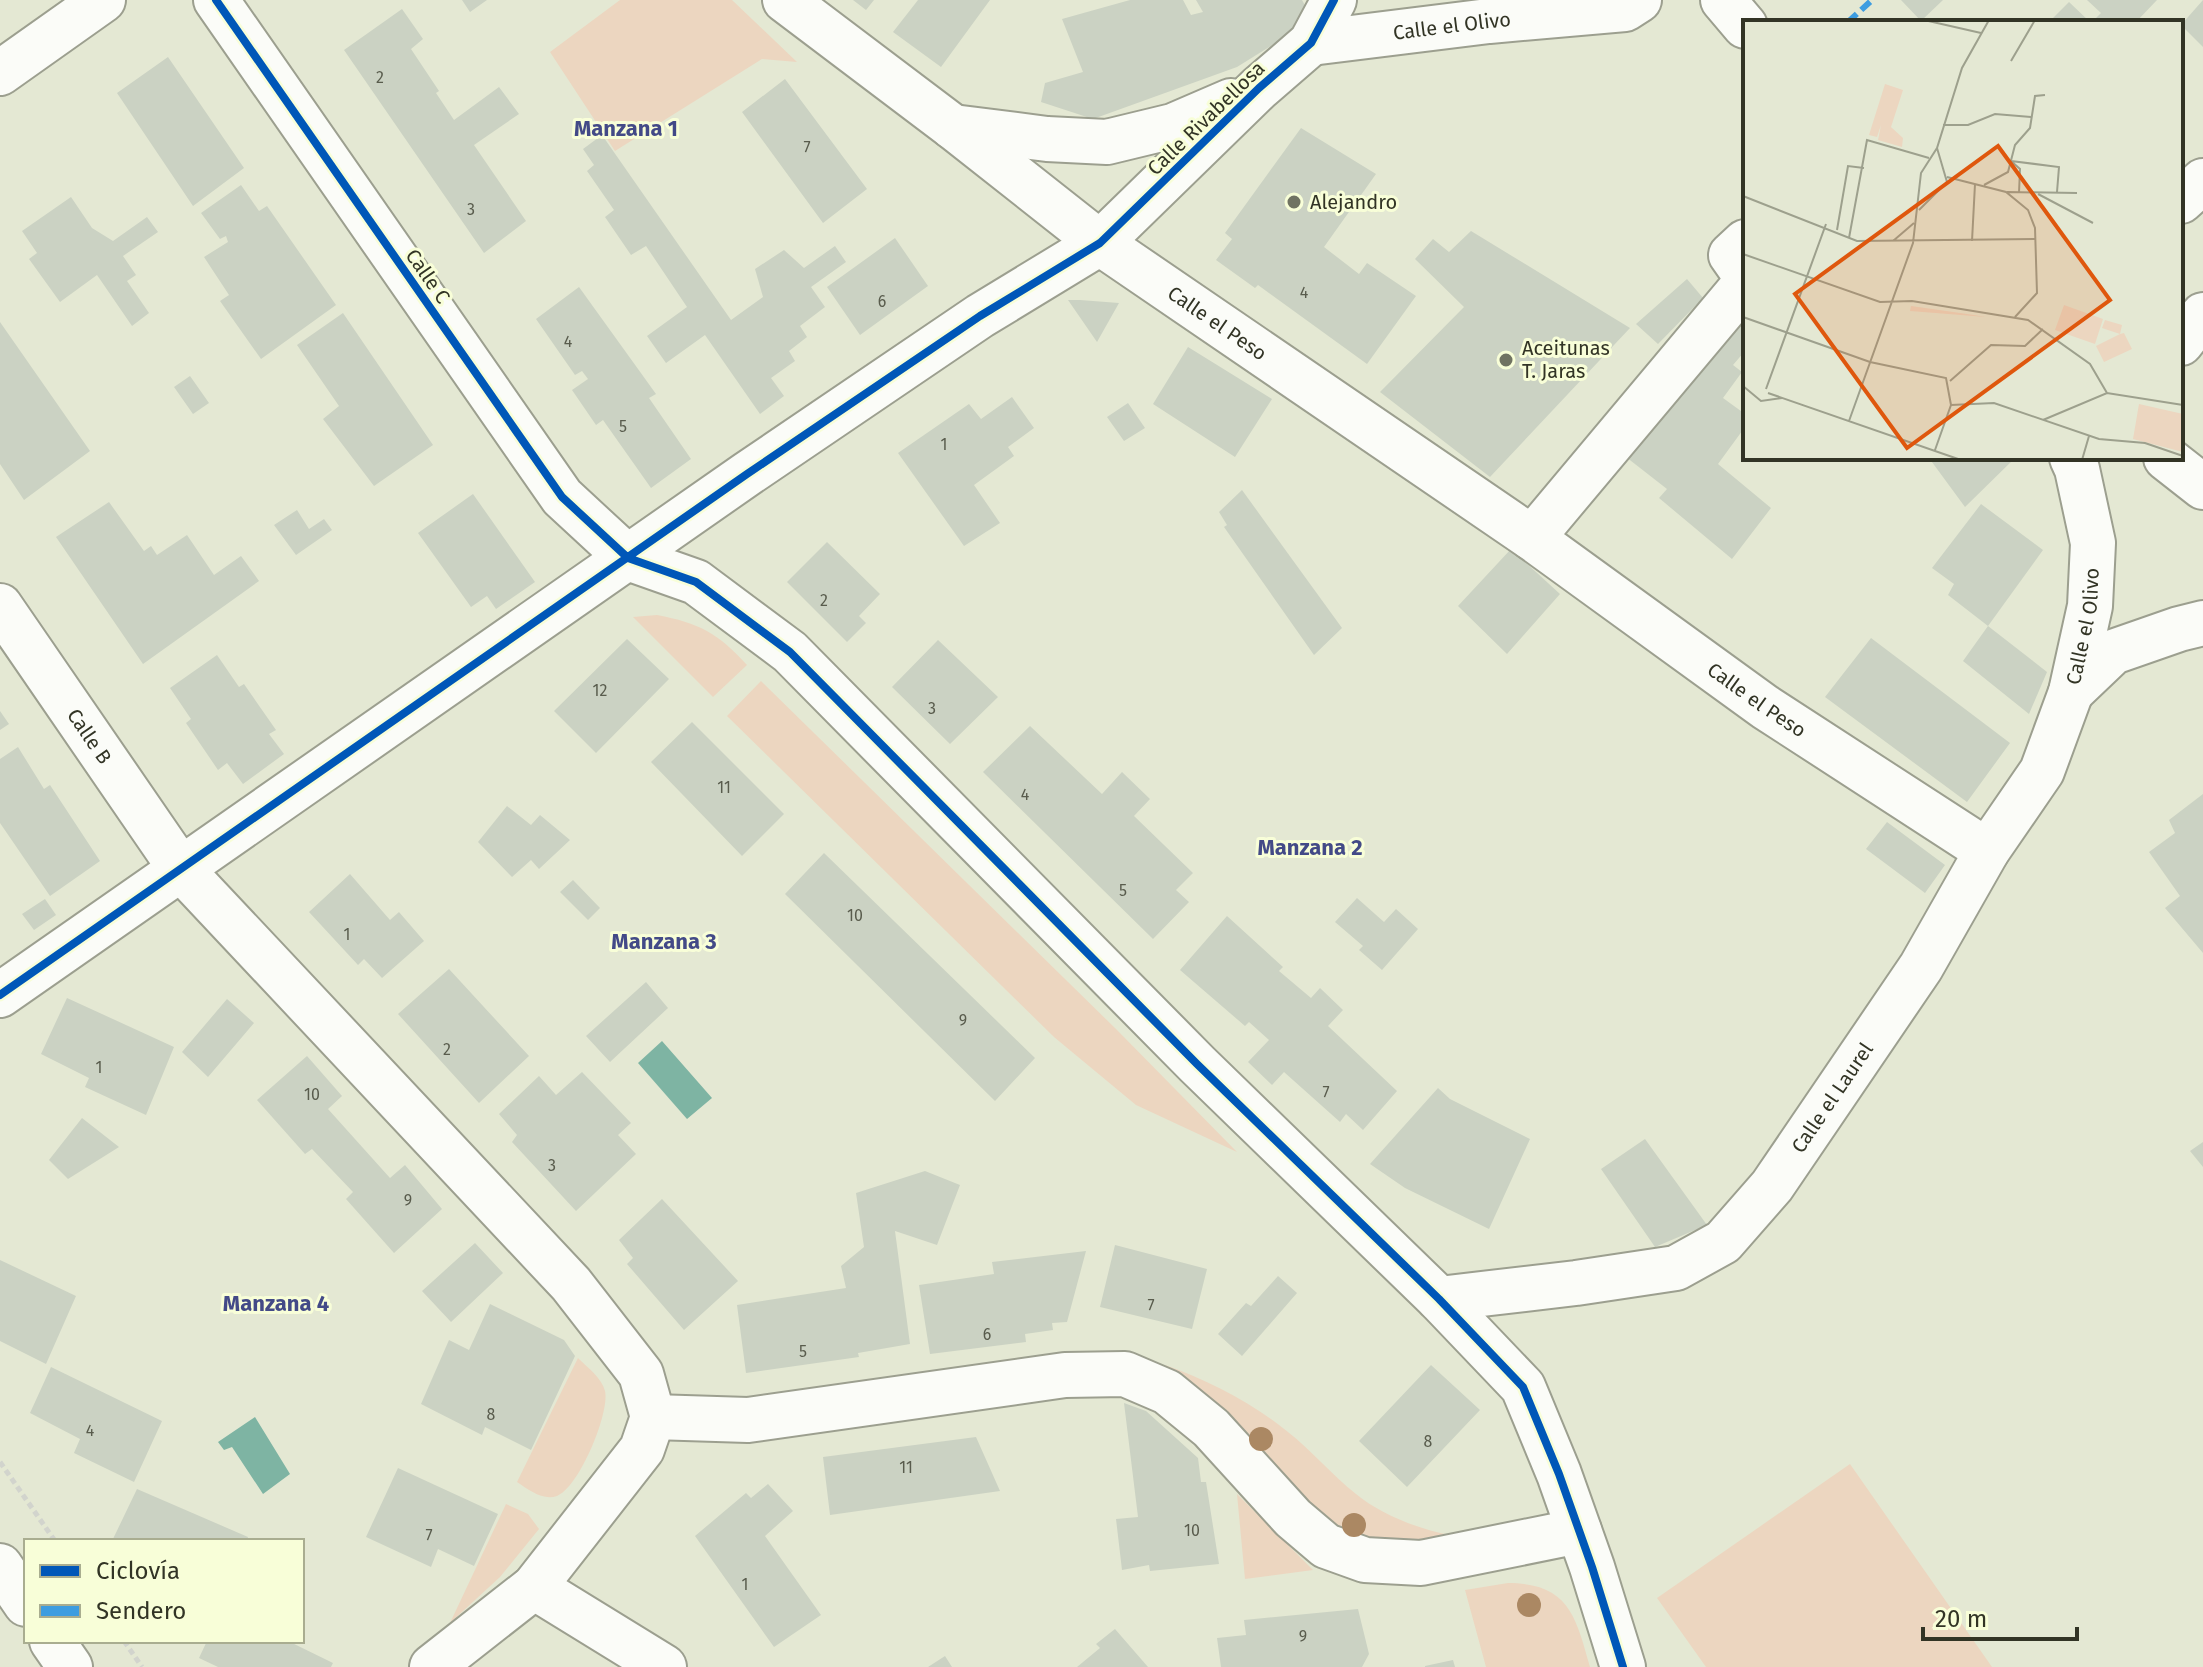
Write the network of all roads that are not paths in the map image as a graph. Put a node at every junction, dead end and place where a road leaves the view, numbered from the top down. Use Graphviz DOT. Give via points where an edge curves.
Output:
graph roads {
  1 [pos="103,0"];
  2 [pos="216,0"];
  3 [pos="785,0"];
  4 [pos="1639,0"];
  5 [pos="1723,0"];
  6 [pos="1323,14"];
  7 [pos="1743,24"];
  8 [pos="0,73"];
  9 [pos="1259,88"];
  10 [pos="953,127"];
  11 [pos="2203,181"];
  12 [pos="2183,199"];
  13 [pos="1100,243"];
  14 [pos="1743,244"];
  15 [pos="1743,272"];
  16 [pos="1743,286"];
  17 [pos="2203,315"];
  18 [pos="2183,340"];
  19 [pos="2169,460"];
  20 [pos="2083,467"];
  21 [pos="2203,487"];
  22 [pos="1532,538"];
  23 [pos="628,558"];
  24 [pos="0,606"];
  25 [pos="2203,623"];
  26 [pos="2071,692"];
  27 [pos="1987,851"];
  28 [pos="180,868"];
  29 [pos="0,995"];
  30 [pos="1439,1299"];
  31 [pos="653,1417"];
  32 [pos="1579,1531"];
  33 [pos="0,1566"];
  34 [pos="534,1587"];
  35 [pos="24,1601"];
  36 [pos="53,1643"];
  37 [pos="70,1667"];
  38 [pos="432,1667"];
  39 [pos="664,1667"];
  40 [pos="1623,1667"];
  1 -- 8 [label="street"];
  2 -- 23 [label="street, Calle C" via="562,497"];
  3 -- 10 [label="street"];
  4 -- 6 [label="street, Calle el Olivo" via="1625,9 1489,21"];
  5 -- 7 [label="street"];
  6 -- 9 [label="street, Calle Rivabellosa"];
  9 -- 10 [label="street" via="1173,126 1107,142"];
  9 -- 13 [label="street, Calle Rivabellosa"];
  10 -- 13 [label="street"];
  11 -- 12 [label="street"];
  13 -- 22 [label="street, Calle el Peso"];
  13 -- 23 [label="street, Calle Rivabellosa" via="980,316"];
  14 -- 15 [label="street" via="1731,255"];
  16 -- 22 [label="street"];
  17 -- 18 [label="street"];
  19 -- 21 [label="street"];
  20 -- 26 [label="street, Calle el Olivo" via="2093,543 2091,590"];
  22 -- 27 [label="street, Calle el Peso" via="1765,707"];
  23 -- 28 [label="street, Calle Rivabellosa"];
  23 -- 30 [label="street" via="696,582 790,652 1197,1064"];
  24 -- 28 [label="street, Calle B"];
  25 -- 26 [label="street, Calle el Olivo" via="2113,652"];
  26 -- 27 [label="street, Calle el Laurel" via="2042,771"];
  27 -- 30 [label="street, Calle el Laurel" via="1921,967 1772,1186 1723,1242 1676,1268"];
  28 -- 29 [label="street, Calle Rivabellosa"];
  28 -- 31 [label="street, Calle B" via="571,1284 641,1374"];
  30 -- 32 [label="street" via="1523,1387"];
  31 -- 32 [label="street" via="748,1420 1065,1375 1125,1374 1167,1392 1211,1428 1293,1518 1326,1546 1365,1560 1421,1563"];
  31 -- 34 [label="street" via="642,1449"];
  32 -- 40 [label="street"];
  33 -- 35 [label="street"];
  34 -- 38 [label="street"];
  34 -- 39 [label="street"];
  36 -- 37 [label="street"];
}
